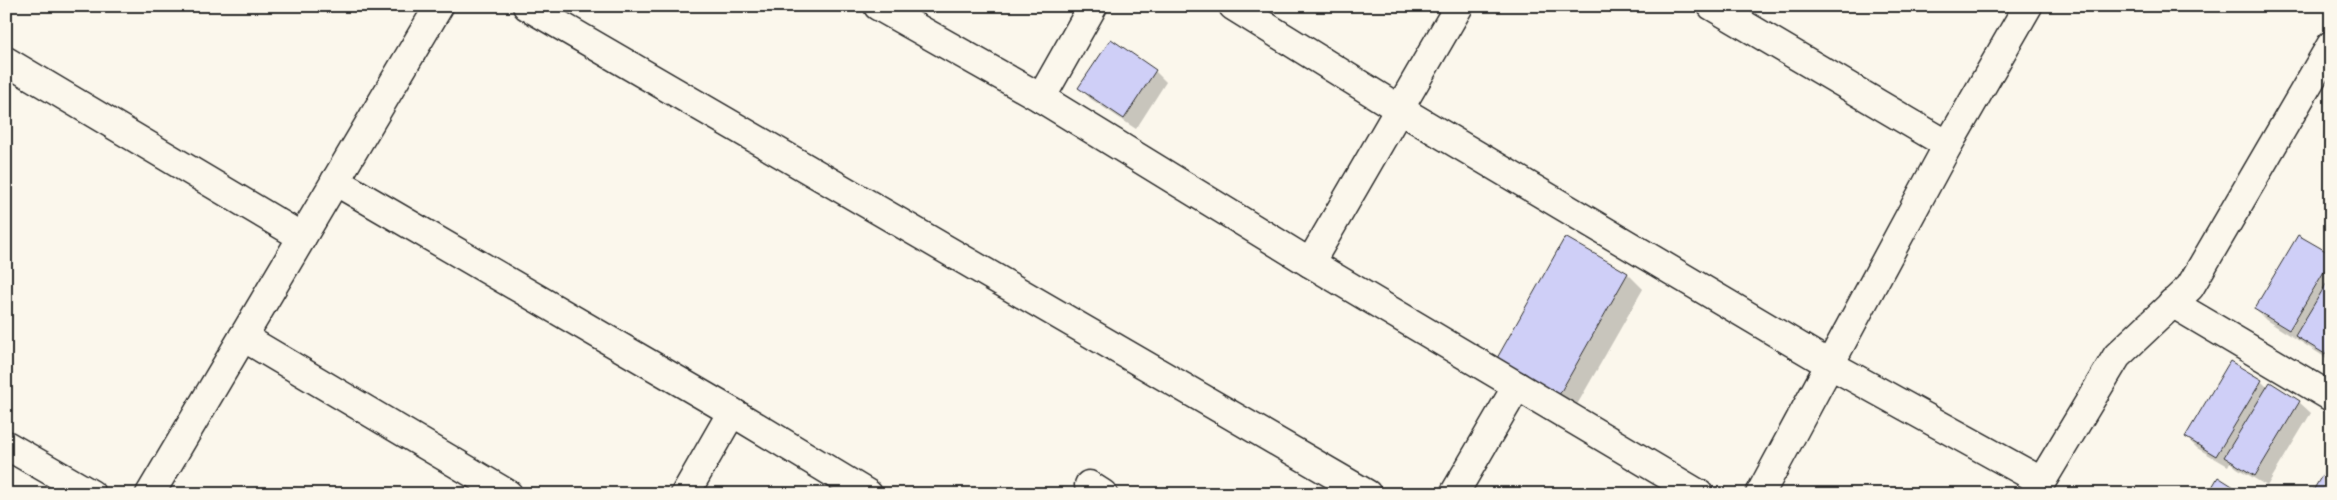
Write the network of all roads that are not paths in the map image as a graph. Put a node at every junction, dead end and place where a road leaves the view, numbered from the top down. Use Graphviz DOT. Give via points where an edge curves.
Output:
graph roads {
  1 [pos="439,6"];
  2 [pos="527,6"];
  3 [pos="878,6"];
  4 [pos="1093,6"];
  5 [pos="1233,6"];
  6 [pos="1459,6"];
  7 [pos="1712,6"];
  8 [pos="2028,6"];
  9 [pos="2331,45"];
  10 [pos="6,60"];
  11 [pos="1041,98"];
  12 [pos="1399,109"];
  13 [pos="1948,145"];
  14 [pos="335,181"];
  15 [pos="302,237"];
  16 [pos="1310,263"];
  17 [pos="2172,303"];
  18 [pos="243,337"];
  19 [pos="1829,364"];
  20 [pos="1517,386"];
  21 [pos="2331,397"];
  22 [pos="732,412"];
  23 [pos="6,445"];
  24 [pos="2038,488"];
  25 [pos="92,494"];
  26 [pos="150,494"];
  27 [pos="508,494"];
  28 [pos="685,494"];
  29 [pos="868,494"];
  30 [pos="1367,494"];
  31 [pos="1454,494"];
  32 [pos="1698,494"];
  33 [pos="1760,494"];
  1 -- 14 [label="street"];
  2 -- 30 [label="street"];
  3 -- 11 [label="street"];
  4 -- 11 [label="street"];
  5 -- 12 [label="street"];
  6 -- 12 [label="street"];
  7 -- 13 [label="street"];
  8 -- 13 [label="street"];
  9 -- 17 [label="street" via="2190,287"];
  10 -- 15 [label="street"];
  11 -- 16 [label="street"];
  12 -- 16 [label="street"];
  12 -- 19 [label="street"];
  13 -- 19 [label="street"];
  14 -- 15 [label="street"];
  14 -- 22 [label="street"];
  15 -- 18 [label="street"];
  16 -- 20 [label="street"];
  17 -- 21 [label="street"];
  17 -- 24 [label="street" via="2117,356"];
  18 -- 26 [label="street"];
  18 -- 27 [label="street"];
  19 -- 24 [label="street"];
  19 -- 33 [label="street"];
  20 -- 31 [label="street"];
  20 -- 32 [label="street"];
  22 -- 28 [label="street"];
  22 -- 29 [label="street"];
  23 -- 25 [label="street"];
}
